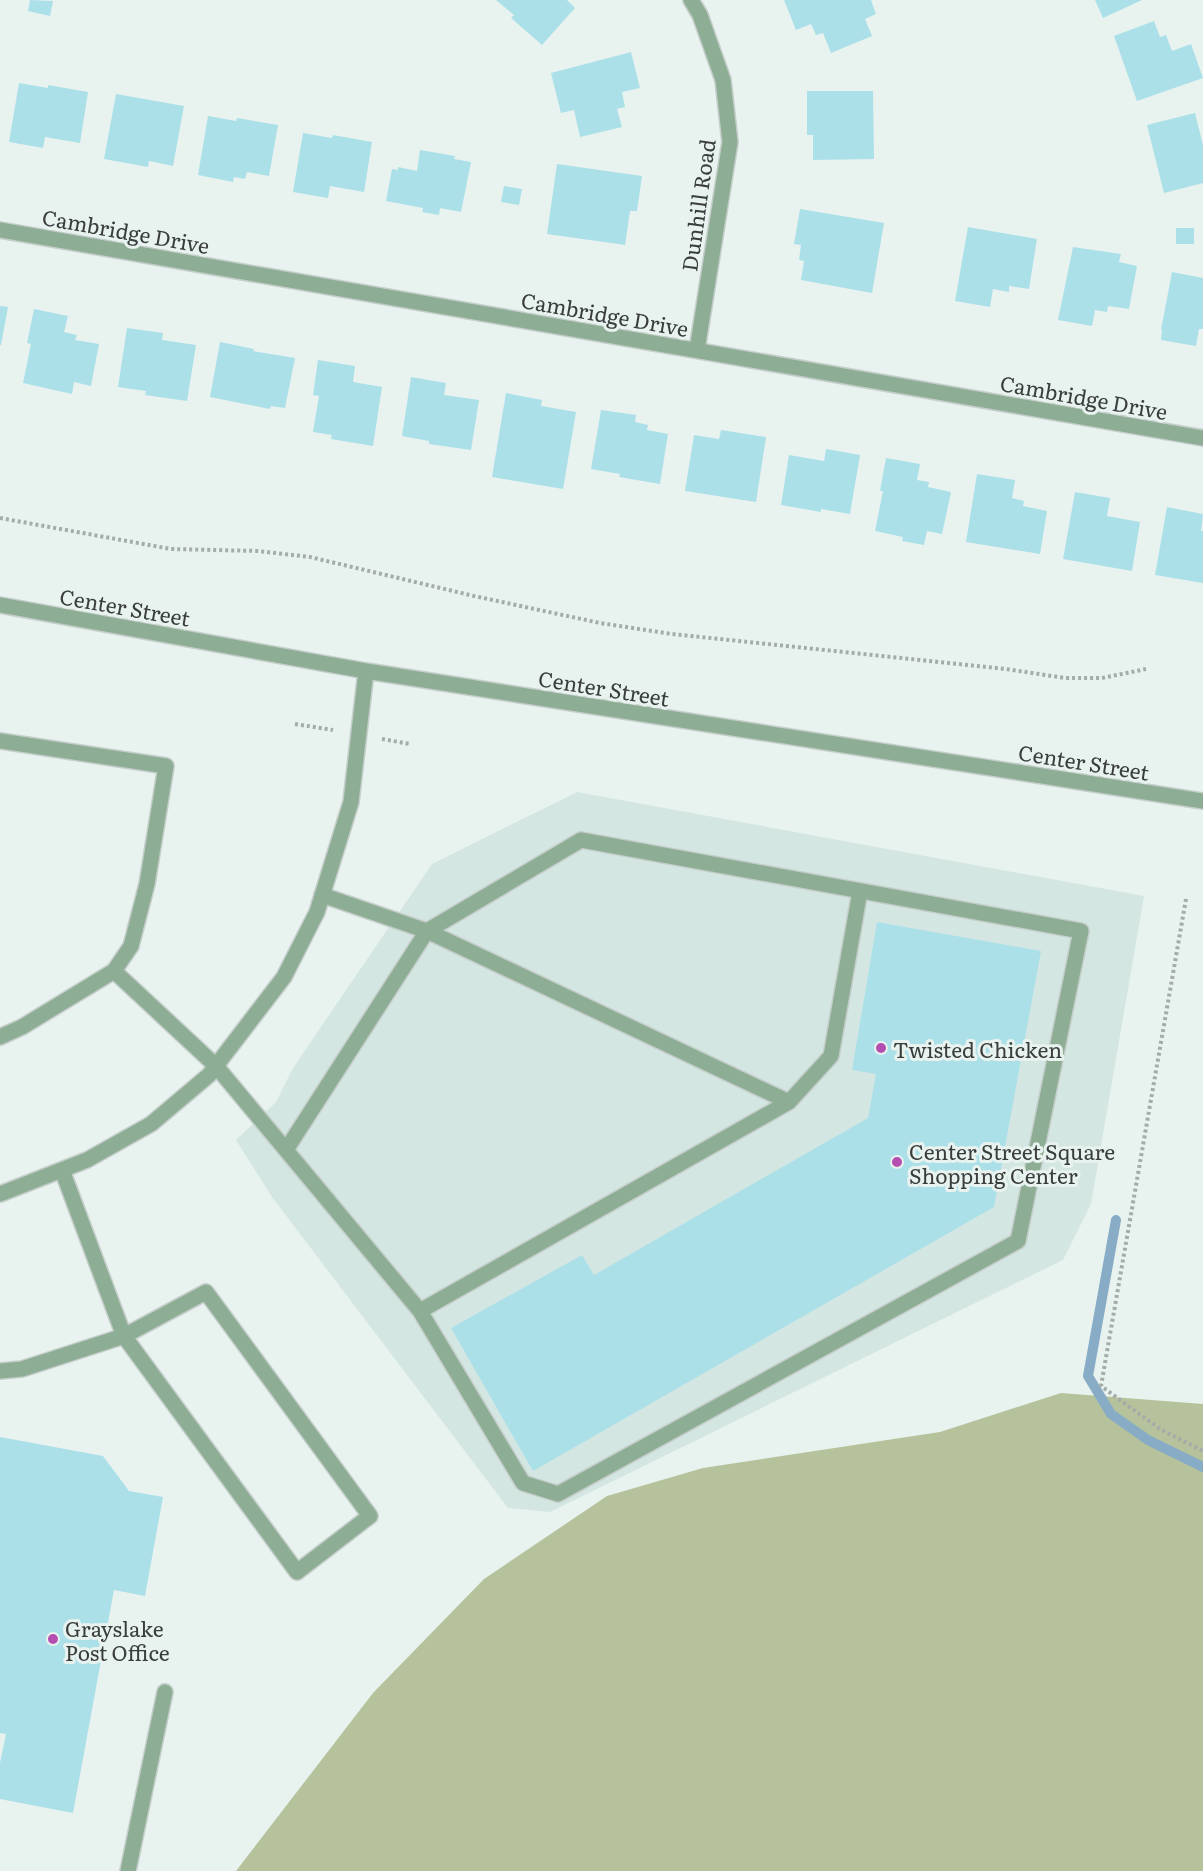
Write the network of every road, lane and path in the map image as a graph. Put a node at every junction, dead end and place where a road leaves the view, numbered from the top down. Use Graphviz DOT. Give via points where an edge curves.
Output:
graph roads {
  1 [pos="691,0"];
  2 [pos="0,230"];
  3 [pos="697,350"];
  4 [pos="1203,438"];
  5 [pos="0,518"];
  6 [pos="0,605"];
  7 [pos="1146,669"];
  8 [pos="366,671"];
  9 [pos="0,741"];
  10 [pos="1203,801"];
  11 [pos="860,891"];
  12 [pos="322,895"];
  13 [pos="1186,899"];
  14 [pos="427,931"];
  15 [pos="114,971"];
  16 [pos="0,1037"];
  17 [pos="216,1066"];
  18 [pos="789,1102"];
  19 [pos="286,1150"];
  20 [pos="62,1170"];
  21 [pos="0,1194"];
  22 [pos="420,1311"];
  23 [pos="124,1336"];
  24 [pos="0,1371"];
  25 [pos="1203,1452"];
  26 [pos="165,1692"];
  27 [pos="128,1871"];
  1 -- 3 [label="street, Dunhill Road" via="723,80 730,142"];
  2 -- 3 [label="street, Cambridge Drive"];
  3 -- 4 [label="street, Cambridge Drive"];
  5 -- 7 [label="path" via="171,549 258,551 310,557 577,618 672,634 1065,678 1102,678"];
  6 -- 8 [label="street, Center Street"];
  8 -- 10 [label="street, Center Street"];
  8 -- 12 [label="street" via="351,802"];
  9 -- 15 [label="street" via="166,766 147,884 131,946"];
  11 -- 14 [label="street" via="581,840"];
  11 -- 18 [label="street" via="831,1056"];
  11 -- 22 [label="street" via="1081,931 1018,1241 558,1494 523,1483"];
  12 -- 14 [label="street"];
  12 -- 17 [label="street" via="284,977"];
  13 -- 25 [label="path" via="1101,1386 1160,1429"];
  14 -- 18 [label="street"];
  14 -- 19 [label="street"];
  15 -- 16 [label="street"];
  15 -- 17 [label="street"];
  17 -- 19 [label="street"];
  17 -- 20 [label="street" via="151,1124"];
  18 -- 22 [label="street"];
  19 -- 22 [label="street"];
  20 -- 21 [label="street"];
  20 -- 23 [label="street"];
  23 -- 23 [label="street" via="297,1572 370,1516 206,1292"];
  23 -- 24 [label="street" via="22,1369"];
  26 -- 27 [label="street"];
}
